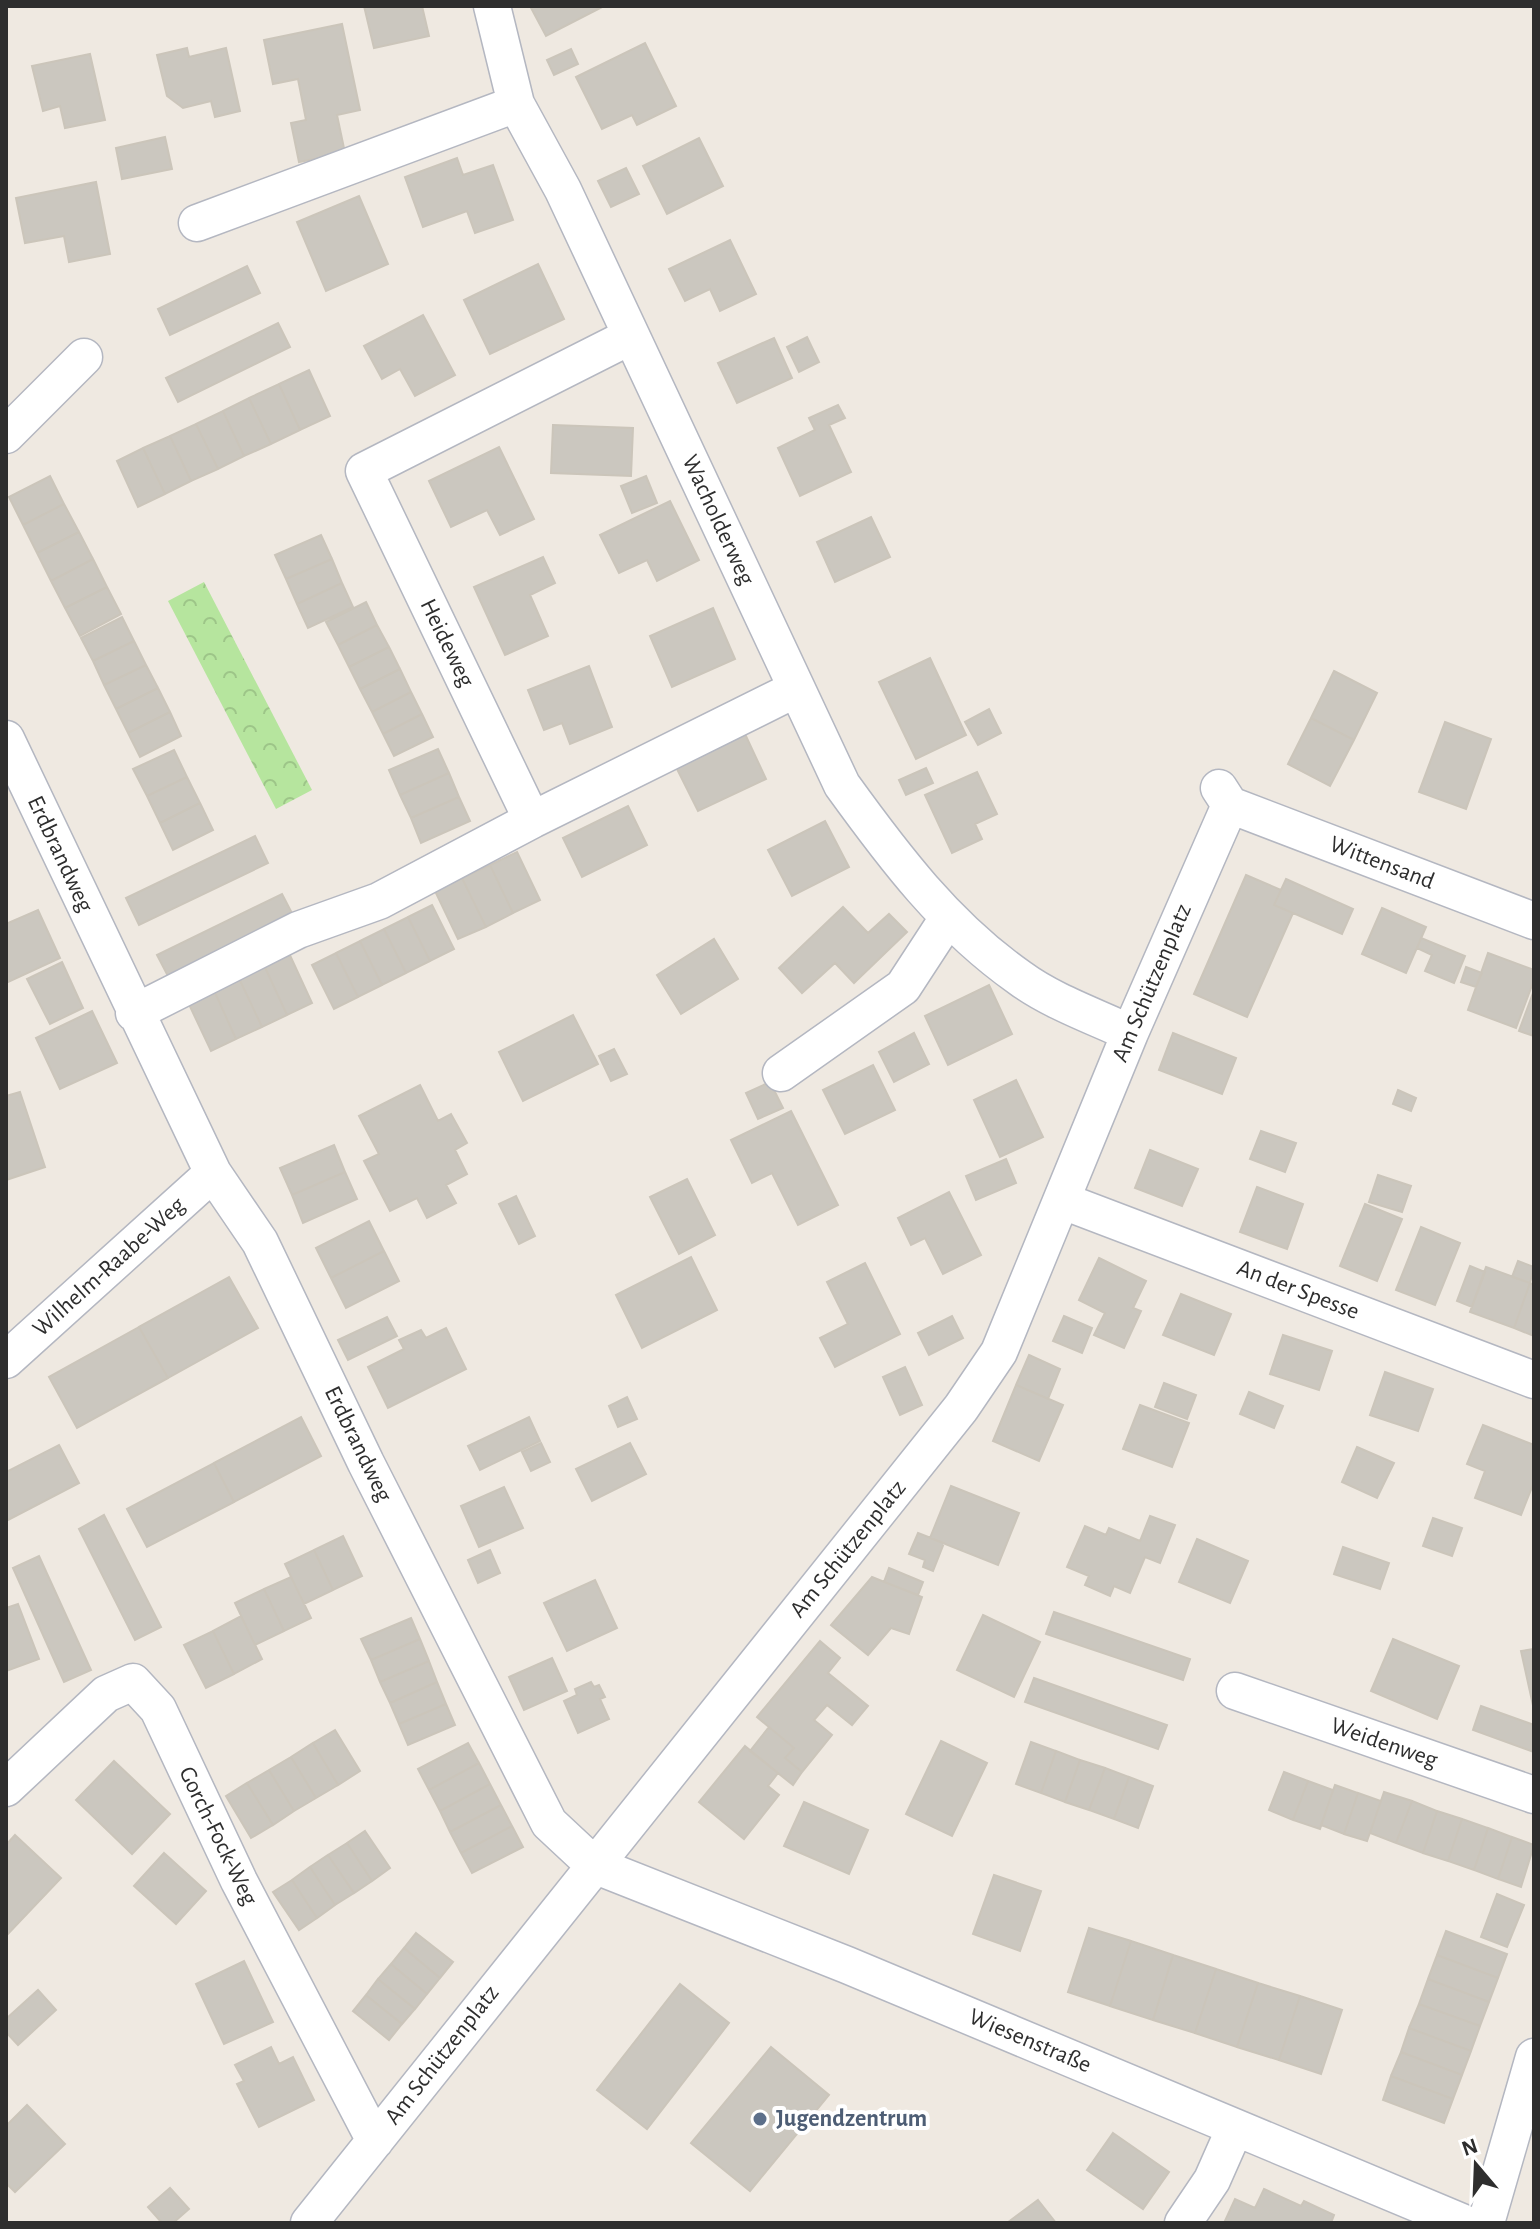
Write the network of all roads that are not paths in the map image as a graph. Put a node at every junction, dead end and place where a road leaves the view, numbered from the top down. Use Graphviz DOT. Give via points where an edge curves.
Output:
graph roads {
  1 [pos="492,6"];
  2 [pos="516,104"];
  3 [pos="197,223"];
  4 [pos="631,336"];
  5 [pos="84,357"];
  6 [pos="6,435"];
  7 [pos="796,689"];
  8 [pos="6,739"];
  9 [pos="1224,796"];
  10 [pos="532,820"];
  11 [pos="948,918"];
  12 [pos="1534,921"];
  13 [pos="134,1013"];
  14 [pos="1130,1033"];
  15 [pos="781,1073"];
  16 [pos="213,1173"];
  17 [pos="1063,1201"];
  18 [pos="6,1360"];
  19 [pos="1534,1380"];
  20 [pos="1235,1691"];
  21 [pos="6,1788"];
  22 [pos="1534,1795"];
  23 [pos="594,1865"];
  24 [pos="1534,2057"];
  25 [pos="1235,2128"];
  26 [pos="375,2141"];
  27 [pos="309,2223"];
  28 [pos="1183,2223"];
  29 [pos="1464,2223"];
  30 [pos="1486,2223"];
  1 -- 2 [label="street, Wacholderweg"];
  2 -- 3 [label="street"];
  2 -- 4 [label="street, Wacholderweg"];
  4 -- 7 [label="street, Wacholderweg"];
  4 -- 10 [label="street, Heideweg" via="364,471"];
  5 -- 6 [label="street"];
  7 -- 10 [label="street"];
  7 -- 11 [label="street, Wacholderweg" via="842,785 895,859"];
  8 -- 13 [label="street, Erdbrandweg"];
  9 -- 12 [label="street, Wittensand"];
  9 -- 14 [label="street, Am Schützenplatz"];
  10 -- 13 [label="street" via="379,901 298,930"];
  11 -- 14 [label="street, Wacholderweg" via="1022,980"];
  11 -- 15 [label="street" via="903,987"];
  13 -- 16 [label="street, Erdbrandweg"];
  14 -- 17 [label="street, Am Schützenplatz"];
  16 -- 18 [label="street, Wilhelm-Raabe-Weg"];
  16 -- 23 [label="street, Erdbrandweg" via="260,1242 549,1823"];
  17 -- 19 [label="street, An der Spesse"];
  17 -- 23 [label="street, Am Schützenplatz" via="999,1352 961,1408"];
  20 -- 22 [label="street, Weidenweg"];
  21 -- 26 [label="street, Gorch-Fock-Weg" via="106,1694 133,1682 158,1709 239,1881"];
  23 -- 25 [label="street, Wiesenstraße"];
  23 -- 26 [label="street, Am Schützenplatz"];
  24 -- 30 [label="street"];
  25 -- 28 [label="street" via="1212,2180"];
  25 -- 29 [label="street, Wiesenstraße"];
  26 -- 27 [label="street, Am Schützenplatz"];
}
